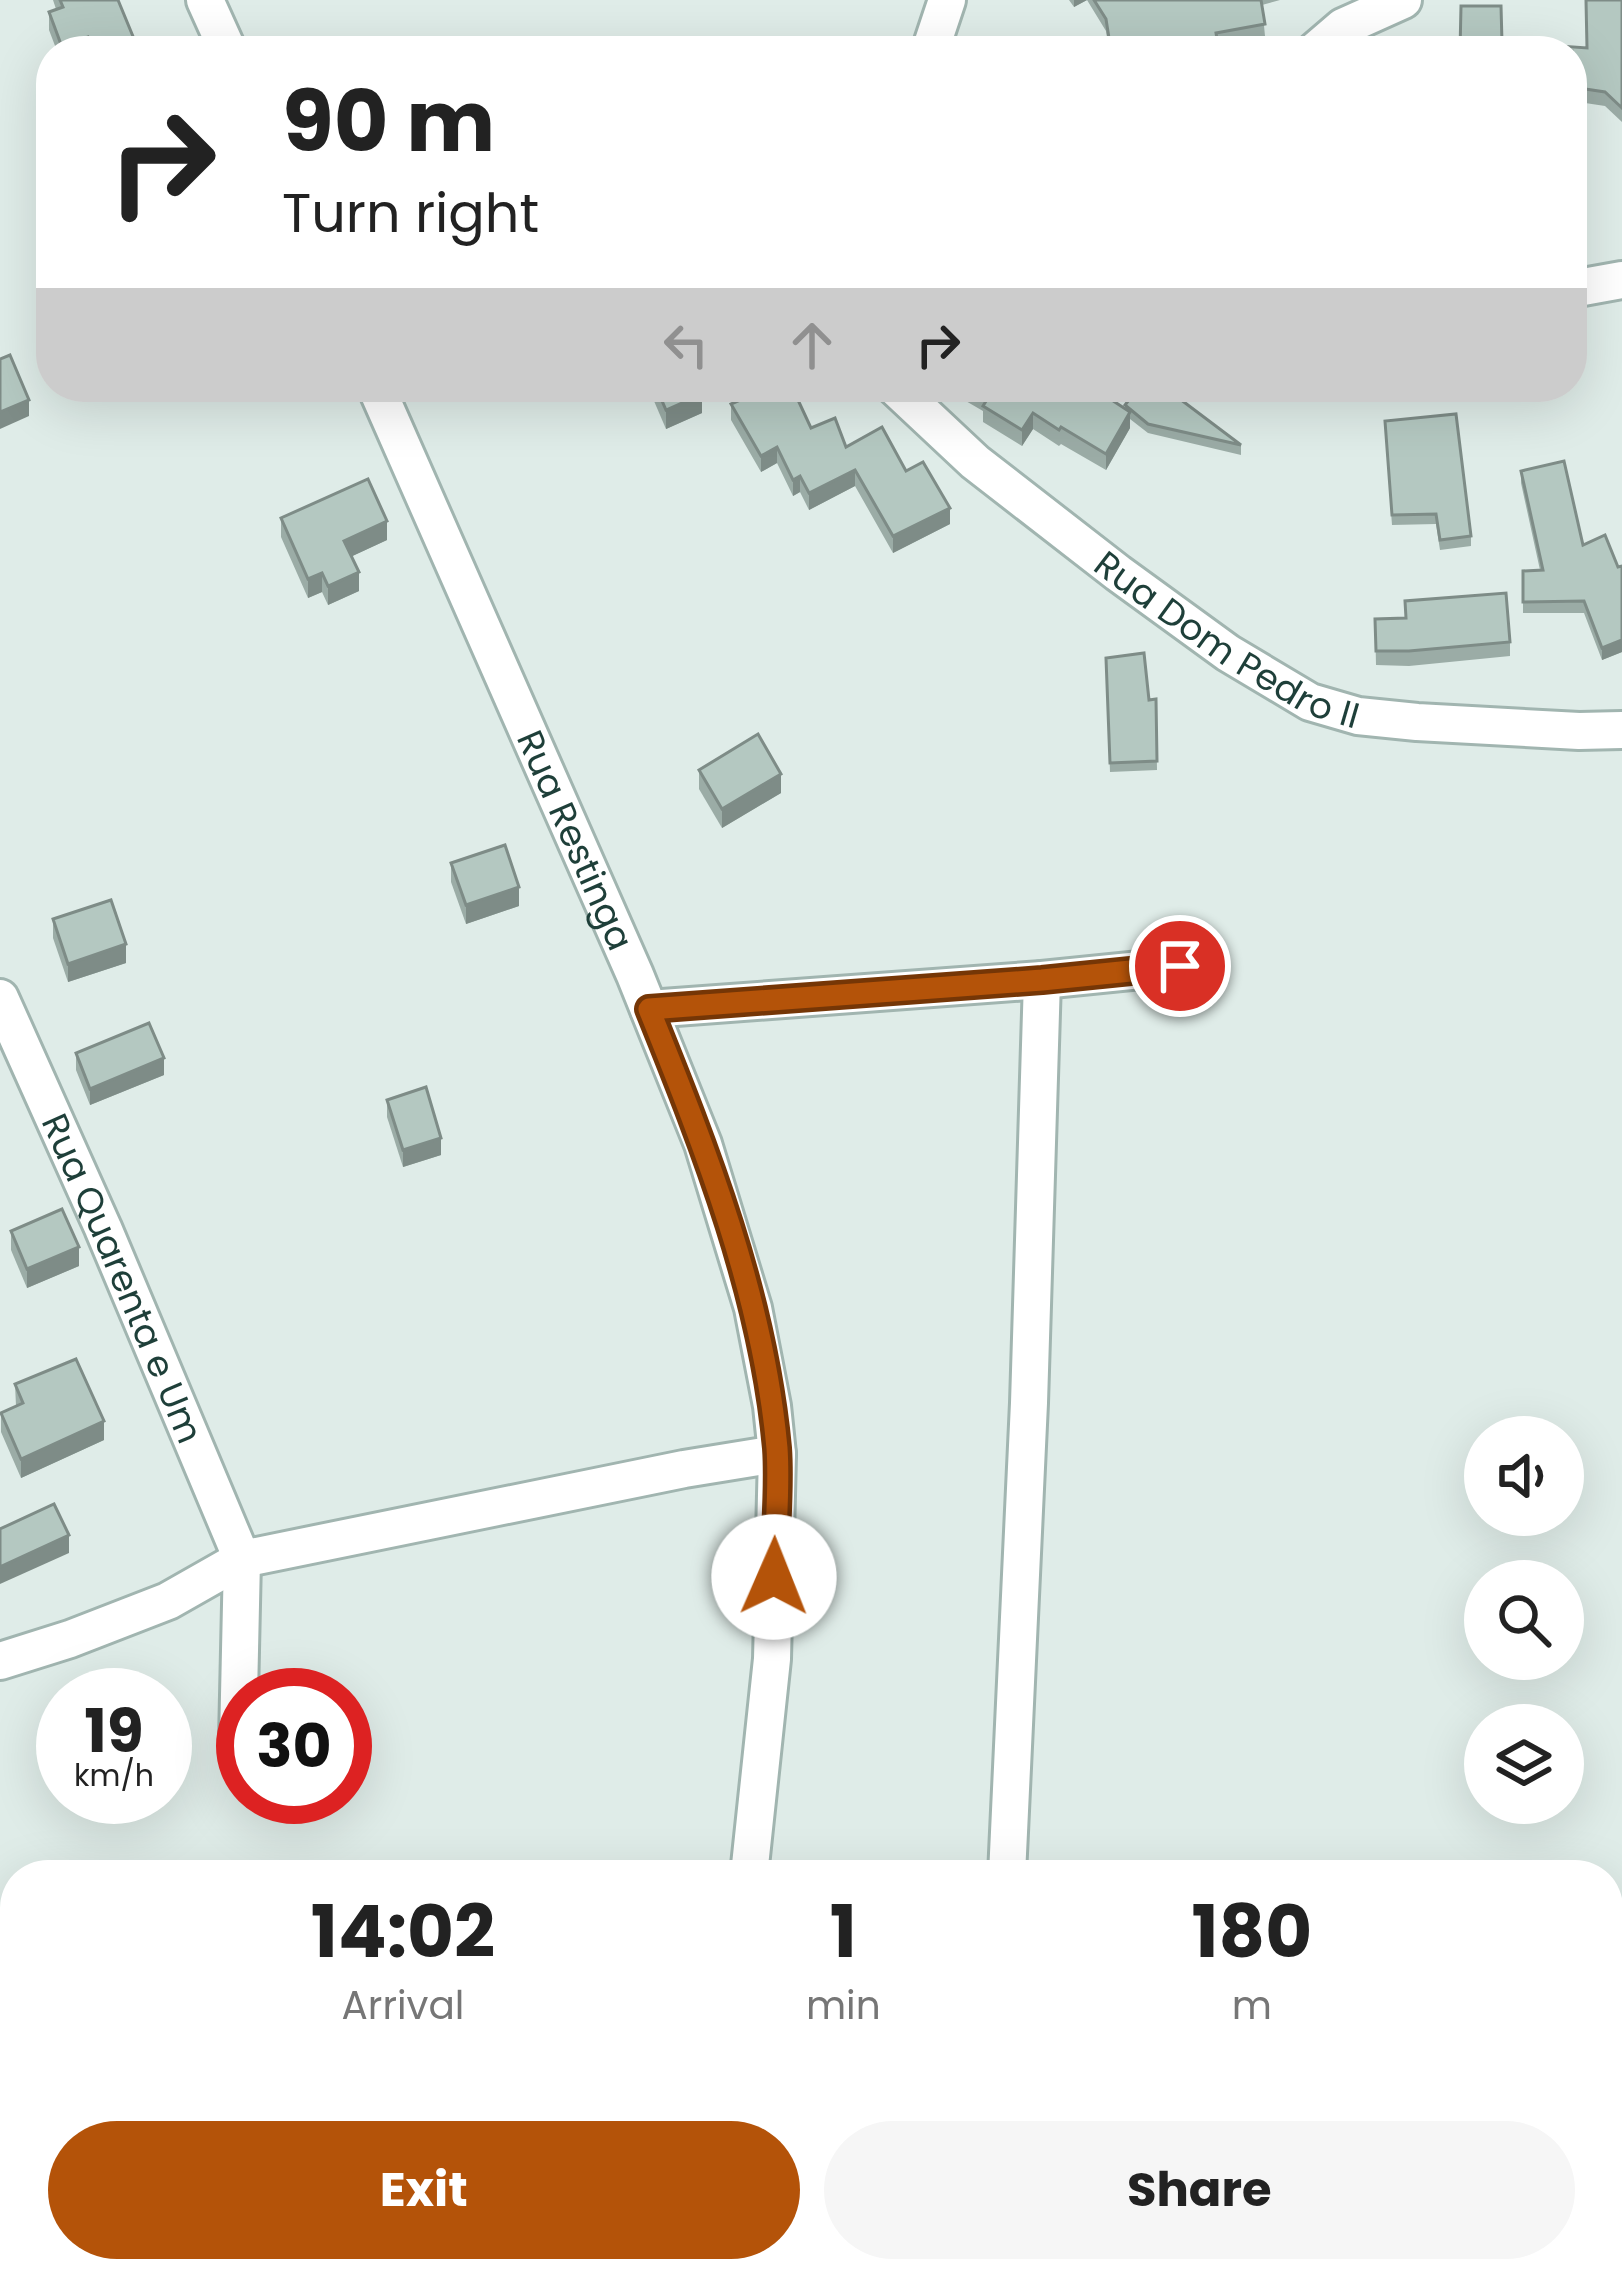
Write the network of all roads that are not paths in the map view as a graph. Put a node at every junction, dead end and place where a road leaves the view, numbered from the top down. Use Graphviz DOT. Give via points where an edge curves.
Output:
graph roads {
  1 [pos="206,0"];
  2 [pos="947,0"];
  3 [pos="1403,0"];
  4 [pos="222,36"];
  5 [pos="935,36"];
  6 [pos="1333,36"];
  7 [pos="1622,280"];
  8 [pos="1587,286"];
  9 [pos="383,402"];
  10 [pos="912,402"];
  11 [pos="1622,730"];
  12 [pos="1180,966"];
  13 [pos="1042,980"];
  14 [pos="0,998"];
  15 [pos="649,1009"];
  16 [pos="777,1454"];
  17 [pos="242,1559"];
  18 [pos="0,1661"];
  19 [pos="240,1668"];
  20 [pos="751,1860"];
  21 [pos="1008,1860"];
  1 -- 4 [label="street"];
  2 -- 5 [label="street"];
  3 -- 6 [label="street"];
  7 -- 8 [label="street"];
  9 -- 15 [label="street, Rua Restinga"];
  10 -- 11 [label="street, Rua Dom Pedro II" via="1118,573 1310,702 1417,722"];
  12 -- 13 [label="street"];
  13 -- 15 [label="street"];
  13 -- 21 [label="street"];
  14 -- 17 [label="street, Rua Quarenta e Um"];
  15 -- 16 [label="street, Rua Restinga" via="730,1225"];
  16 -- 17 [label="street"];
  16 -- 20 [label="street, Rua Restinga" via="772,1659"];
  17 -- 18 [label="street" via="168,1601"];
  17 -- 19 [label="street, Rua Quarenta e Um"];
}
